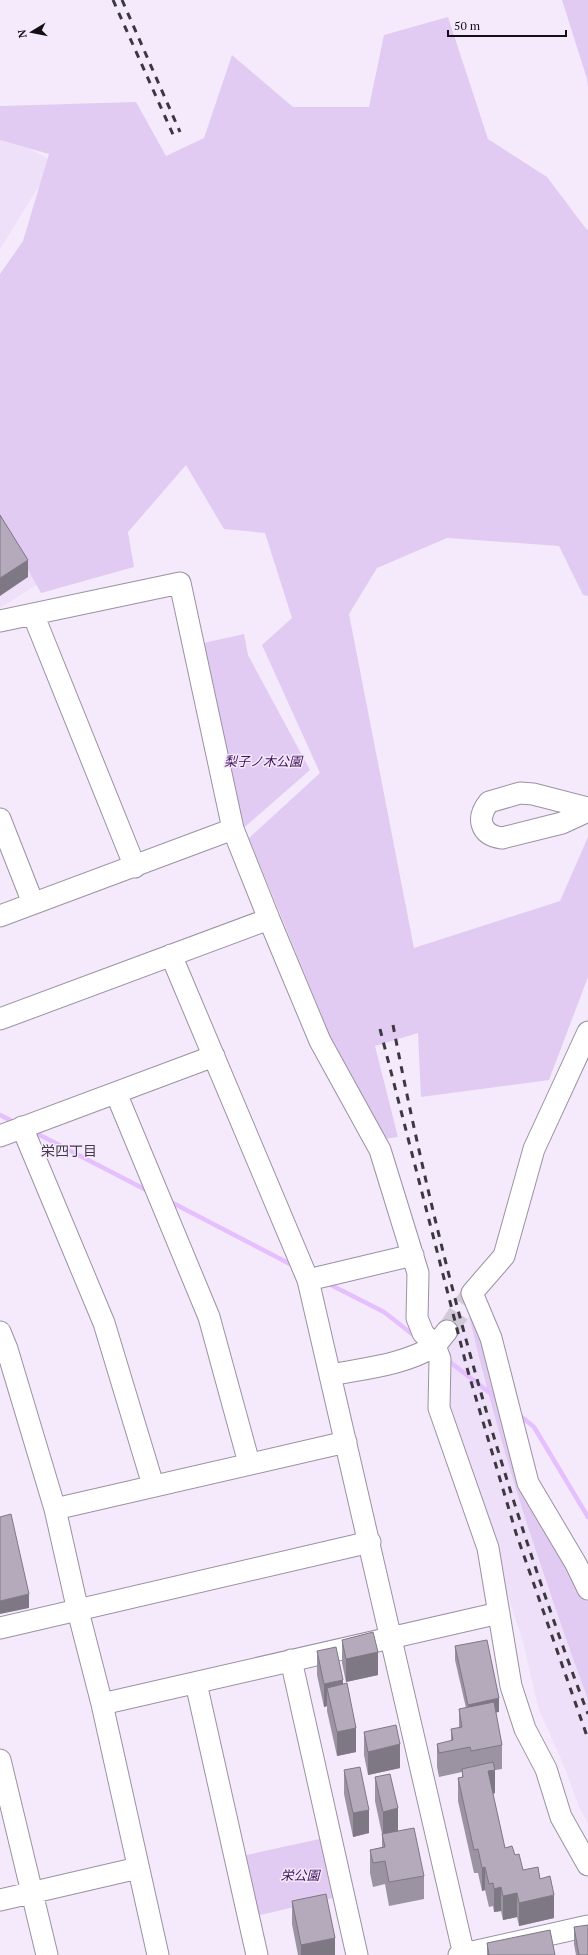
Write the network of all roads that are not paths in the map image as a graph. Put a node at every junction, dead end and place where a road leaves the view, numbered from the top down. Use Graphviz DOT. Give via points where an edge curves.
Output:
graph roads {
  1 [pos="33,614"];
  2 [pos="0,621"];
  3 [pos="588,808"];
  4 [pos="588,811"];
  5 [pos="0,819"];
  6 [pos="233,829"];
  7 [pos="135,867"];
  8 [pos="33,904"];
  9 [pos="0,916"];
  10 [pos="269,919"];
  11 [pos="171,955"];
  12 [pos="0,1019"];
  13 [pos="588,1032"];
  14 [pos="214,1056"];
  15 [pos="116,1092"];
  16 [pos="22,1127"];
  17 [pos="0,1136"];
  18 [pos="413,1255"];
  19 [pos="308,1280"];
  20 [pos="441,1338"];
  21 [pos="2,1344"];
  22 [pos="331,1375"];
  23 [pos="346,1442"];
  24 [pos="249,1463"];
  25 [pos="154,1486"];
  26 [pos="55,1509"];
  27 [pos="370,1542"];
  28 [pos="584,1564"];
  29 [pos="588,1589"];
  30 [pos="78,1611"];
  31 [pos="499,1613"];
  32 [pos="0,1628"];
  33 [pos="390,1638"];
  34 [pos="291,1660"];
  35 [pos="196,1683"];
  36 [pos="102,1704"];
  37 [pos="0,1760"];
  38 [pos="588,1865"];
  39 [pos="138,1868"];
  40 [pos="32,1893"];
  41 [pos="0,1900"];
  42 [pos="588,1926"];
  43 [pos="47,1955"];
  44 [pos="158,1955"];
  45 [pos="257,1955"];
  46 [pos="357,1955"];
  47 [pos="462,1955"];
  1 -- 2 [label="street"];
  1 -- 6 [label="street" via="180,583"];
  1 -- 7 [label="street"];
  3 -- 4 [label="street" via="520,793 489,802 481,815 481,824 494,837 502,838 562,823"];
  5 -- 8 [label="street"];
  6 -- 7 [label="street"];
  6 -- 10 [label="street"];
  7 -- 8 [label="street"];
  8 -- 9 [label="street"];
  10 -- 11 [label="street"];
  10 -- 18 [label="street" via="320,1041 380,1150"];
  11 -- 12 [label="street"];
  11 -- 14 [label="street"];
  13 -- 28 [label="street" via="534,1149 504,1256 472,1293 491,1338 528,1483"];
  14 -- 15 [label="street"];
  14 -- 19 [label="street"];
  15 -- 16 [label="street"];
  15 -- 24 [label="street" via="209,1317"];
  16 -- 17 [label="street"];
  16 -- 25 [label="street" via="104,1323"];
  18 -- 19 [label="street"];
  18 -- 20 [label="street" via="418,1273 417,1318 423,1333"];
  19 -- 22 [label="street"];
  20 -- 22 [label="street" via="420,1355"];
  20 -- 31 [label="street" via="439,1408 488,1548"];
  21 -- 26 [label="street"];
  22 -- 23 [label="street"];
  23 -- 24 [label="street"];
  23 -- 27 [label="street"];
  24 -- 25 [label="street"];
  25 -- 26 [label="street"];
  26 -- 30 [label="street"];
  27 -- 30 [label="street"];
  27 -- 33 [label="street"];
  28 -- 29 [label="street"];
  30 -- 32 [label="street"];
  30 -- 36 [label="street"];
  31 -- 33 [label="street"];
  31 -- 38 [label="street" via="511,1686 525,1730 546,1769 561,1817"];
  33 -- 34 [label="street"];
  33 -- 47 [label="street"];
  34 -- 35 [label="street"];
  34 -- 46 [label="street"];
  35 -- 36 [label="street"];
  35 -- 45 [label="street"];
  36 -- 39 [label="street"];
  37 -- 40 [label="street"];
  39 -- 40 [label="street"];
  39 -- 44 [label="street"];
  40 -- 41 [label="street"];
  40 -- 43 [label="street"];
  42 -- 47 [label="street"];
}
